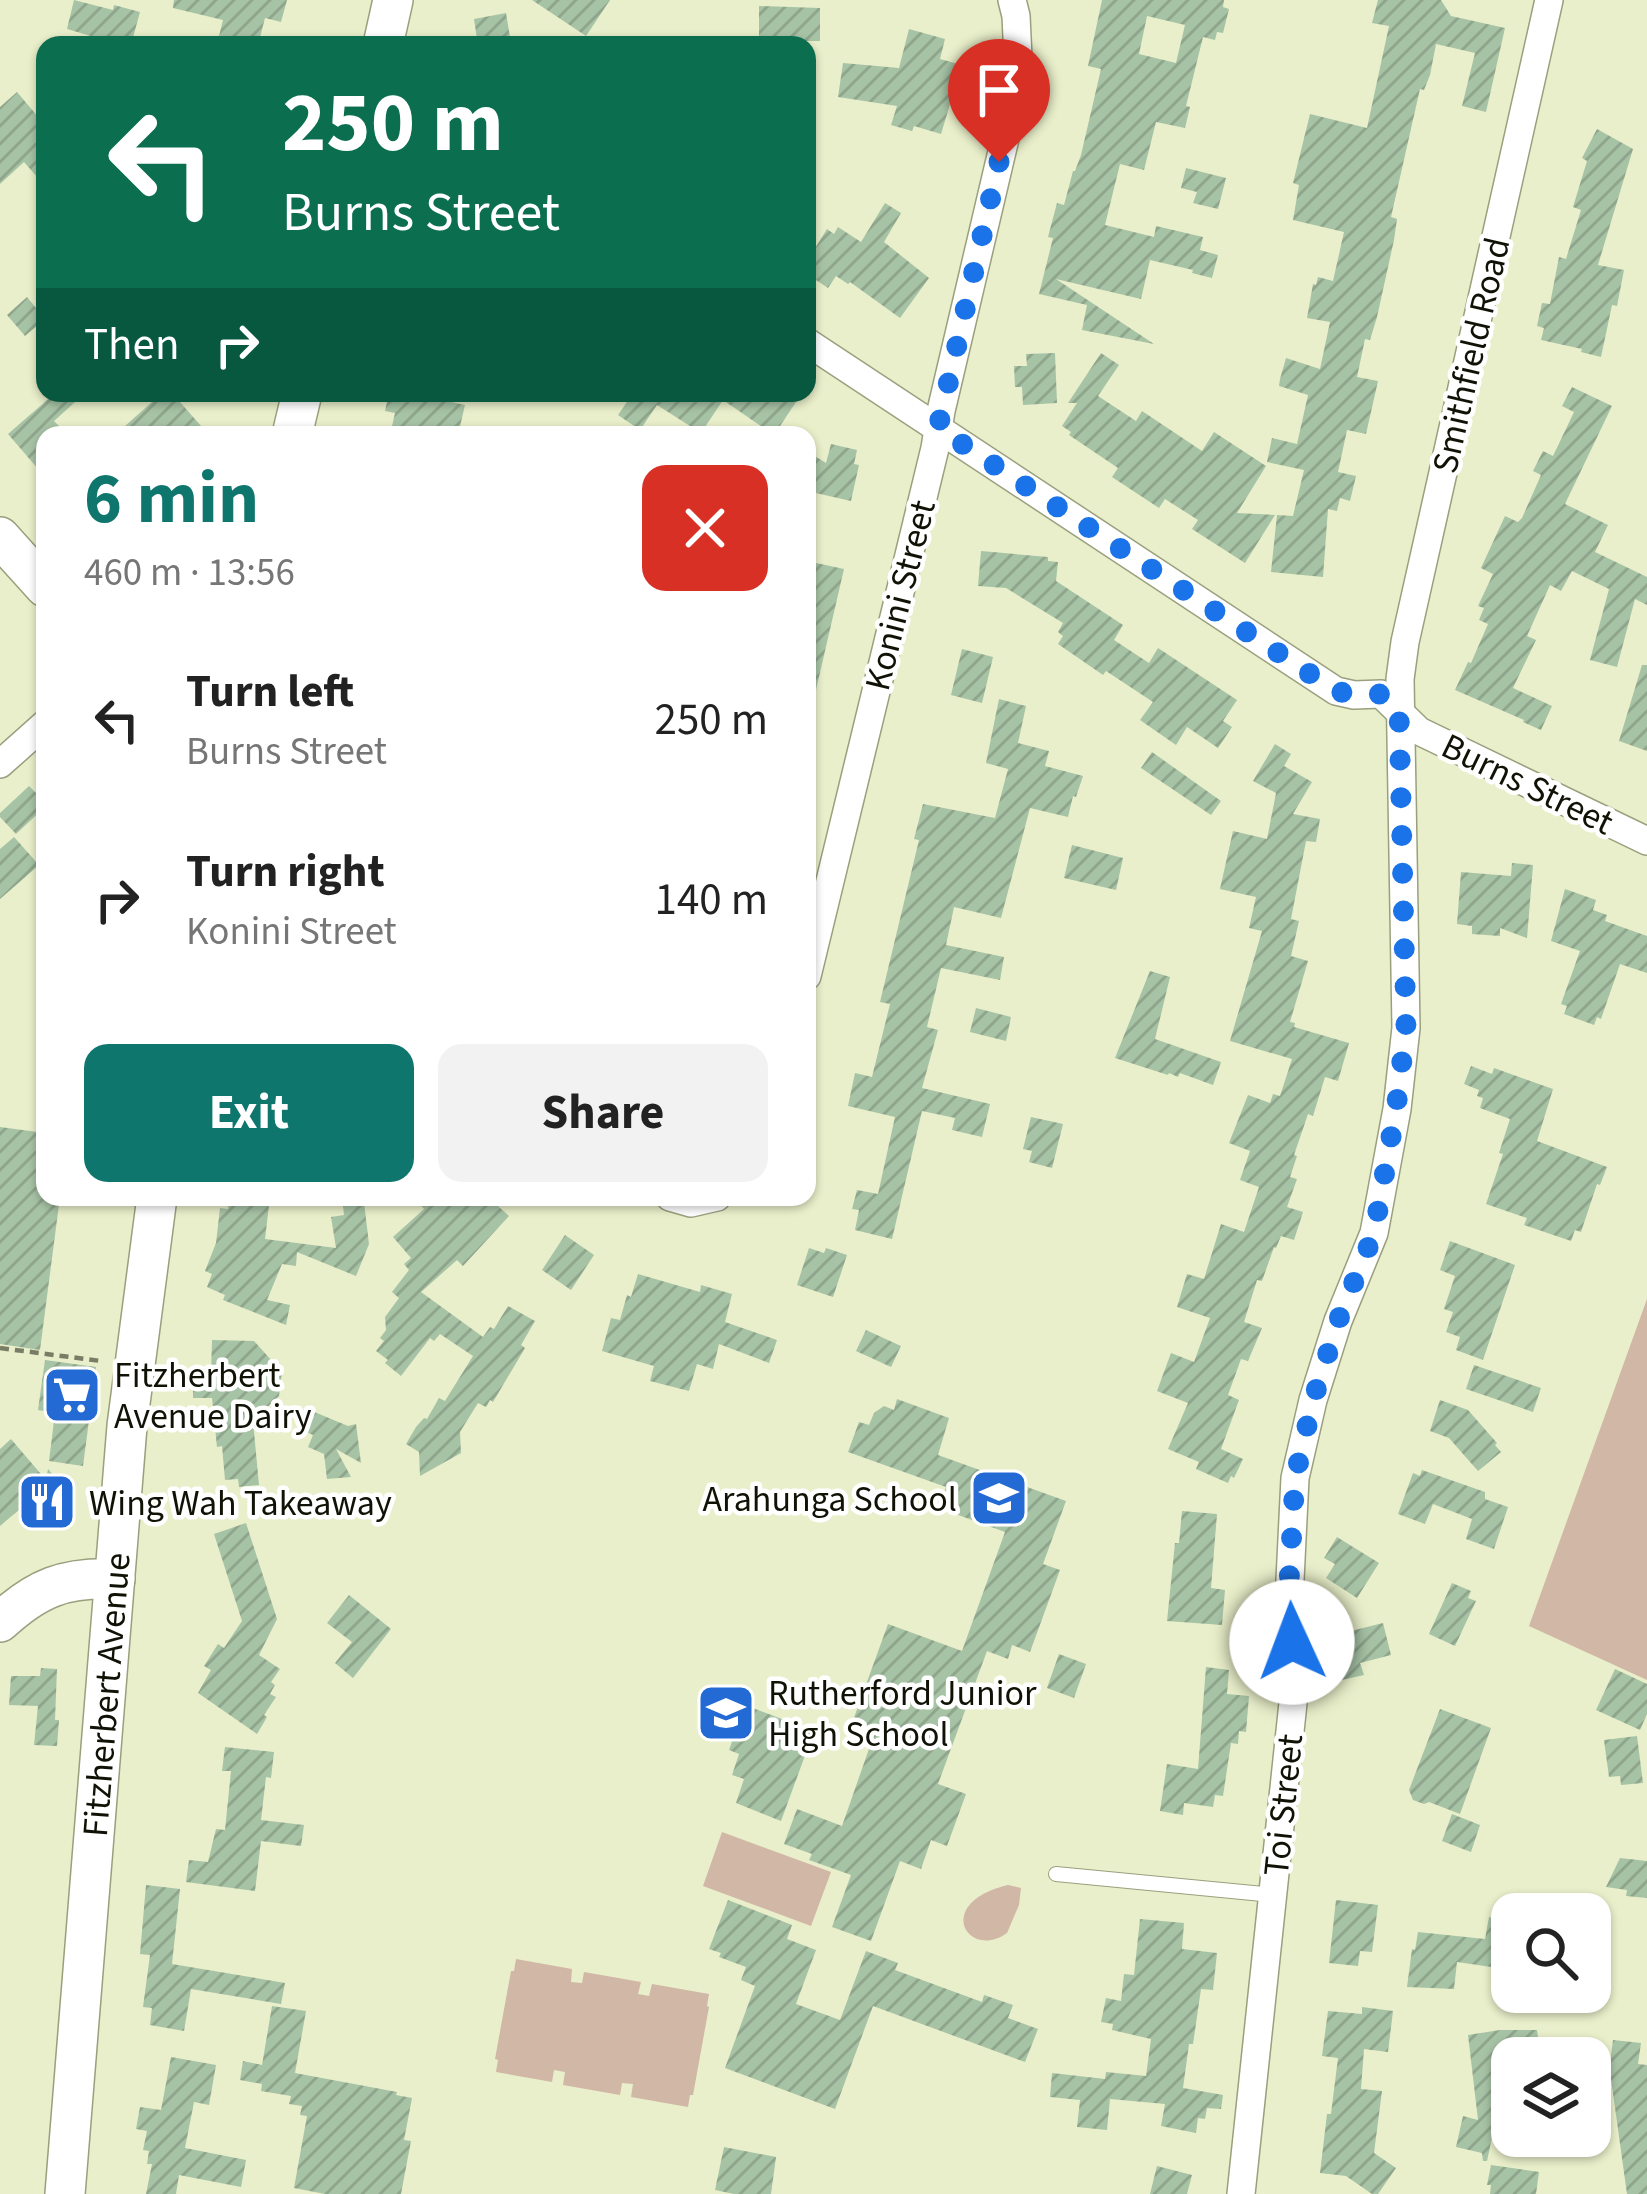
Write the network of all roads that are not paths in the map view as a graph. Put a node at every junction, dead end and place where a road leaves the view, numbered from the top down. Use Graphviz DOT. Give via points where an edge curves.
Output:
graph roads {
  1 [pos="393,0"];
  2 [pos="1012,0"];
  3 [pos="1550,0"];
  4 [pos="385,36"];
  5 [pos="816,349"];
  6 [pos="938,428"];
  7 [pos="0,537"];
  8 [pos="36,577"];
  9 [pos="1399,710"];
  10 [pos="36,732"];
  11 [pos="0,764"];
  12 [pos="1647,841"];
  13 [pos="816,938"];
  14 [pos="156,1206"];
  15 [pos="115,1579"];
  16 [pos="0,1622"];
  17 [pos="1056,1874"];
  18 [pos="1273,1894"];
  19 [pos="65,2194"];
  20 [pos="1241,2194"];
  1 -- 4 [label="main road"];
  2 -- 6 [label="street, Konini Street" via="1019,79"];
  3 -- 9 [label="street, Smithfield Road" via="1405,642"];
  5 -- 6 [label="street, Burns Street"];
  6 -- 9 [label="street, Burns Street" via="1336,691 1381,694"];
  6 -- 13 [label="street, Konini Street"];
  7 -- 8 [label="main road"];
  9 -- 12 [label="street, Burns Street" via="1419,731"];
  9 -- 18 [label="street, Toi Street" via="1406,1028 1374,1233 1338,1321 1295,1478 1288,1600 1295,1684"];
  10 -- 11 [label="street"];
  14 -- 15 [label="main road, Fitzherbert Avenue"];
  15 -- 16 [label="main road" via="83,1577 40,1590"];
  15 -- 19 [label="main road, Fitzherbert Avenue"];
  17 -- 18 [label="lane"];
  18 -- 20 [label="street, Toi Street"];
}
